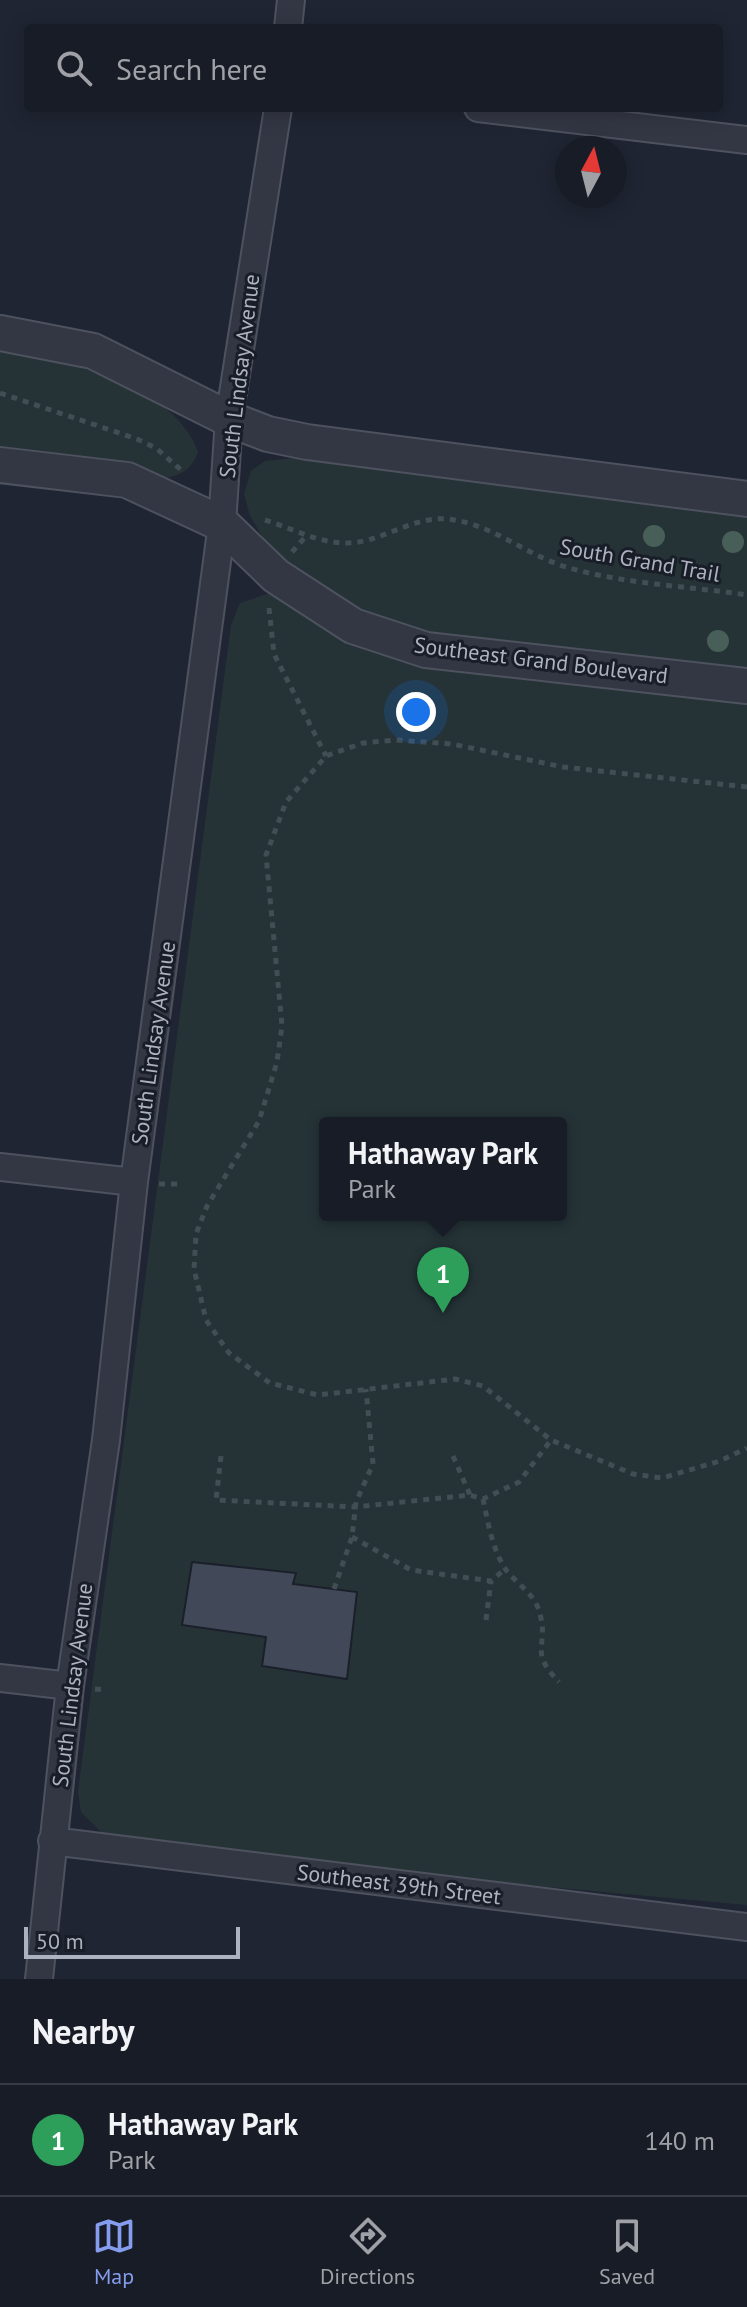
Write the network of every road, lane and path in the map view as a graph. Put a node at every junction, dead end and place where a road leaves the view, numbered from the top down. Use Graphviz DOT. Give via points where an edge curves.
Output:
graph roads {
  1 [pos="291,0"];
  2 [pos="288,24"];
  3 [pos="277,112"];
  4 [pos="512,112"];
  5 [pos="747,140"];
  6 [pos="0,333"];
  7 [pos="0,393"];
  8 [pos="229,419"];
  9 [pos="0,465"];
  10 [pos="184,473"];
  11 [pos="747,499"];
  12 [pos="223,511"];
  13 [pos="307,535"];
  14 [pos="276,576"];
  15 [pos="747,595"];
  16 [pos="747,686"];
  17 [pos="326,756"];
  18 [pos="747,787"];
  19 [pos="0,1167"];
  20 [pos="134,1182"];
  21 [pos="366,1389"];
  22 [pos="551,1440"];
  23 [pos="747,1448"];
  24 [pos="221,1456"];
  25 [pos="453,1456"];
  26 [pos="470,1495"];
  27 [pos="483,1499"];
  28 [pos="355,1507"];
  29 [pos="352,1537"];
  30 [pos="505,1569"];
  31 [pos="491,1581"];
  32 [pos="334,1589"];
  33 [pos="486,1620"];
  34 [pos="0,1678"];
  35 [pos="559,1682"];
  36 [pos="70,1686"];
  37 [pos="52,1841"];
  38 [pos="747,1927"];
  39 [pos="39,1979"];
  1 -- 2 [label="street"];
  3 -- 8 [label="street, South Lindsay Avenue"];
  4 -- 5 [label="street"];
  6 -- 8 [label="street" via="93,351"];
  7 -- 10 [label="path" via="137,439"];
  8 -- 11 [label="street" via="307,442"];
  8 -- 12 [label="street, South Lindsay Avenue"];
  9 -- 12 [label="street, Southeast Grand Boulevard" via="127,480"];
  12 -- 13 [label="path, South Grand Trail"];
  12 -- 14 [label="street, Southeast Grand Boulevard"];
  12 -- 20 [label="street, South Lindsay Avenue"];
  13 -- 14 [label="path"];
  13 -- 15 [label="path, South Grand Trail" via="347,543 446,519 491,530 544,559 583,571"];
  14 -- 16 [label="street, Southeast Grand Boulevard" via="353,626 426,650"];
  14 -- 17 [label="path" via="269,627 274,654"];
  17 -- 18 [label="path" via="384,741 452,744 563,767"];
  17 -- 21 [label="path" via="286,802 266,855 282,1026 277,1062 259,1121 196,1234 194,1269 206,1320 229,1353 270,1383 318,1395"];
  19 -- 20 [label="street"];
  20 -- 36 [label="street, South Lindsay Avenue" via="106,1440"];
  21 -- 22 [label="path" via="455,1379 483,1386"];
  21 -- 28 [label="path" via="373,1464"];
  22 -- 23 [label="path" via="633,1474 662,1478"];
  22 -- 27 [label="path" via="519,1482"];
  24 -- 28 [label="path" via="216,1500"];
  25 -- 26 [label="path"];
  26 -- 27 [label="path"];
  26 -- 28 [label="path"];
  27 -- 30 [label="path"];
  28 -- 29 [label="path"];
  29 -- 31 [label="path" via="411,1570"];
  29 -- 32 [label="path"];
  30 -- 31 [label="path"];
  30 -- 35 [label="path" via="540,1613 540,1655"];
  31 -- 33 [label="path"];
  34 -- 36 [label="street"];
  36 -- 37 [label="street, South Lindsay Avenue"];
  37 -- 38 [label="street, Southeast 39th Street"];
  37 -- 39 [label="street, South Lindsay Avenue"];
}
